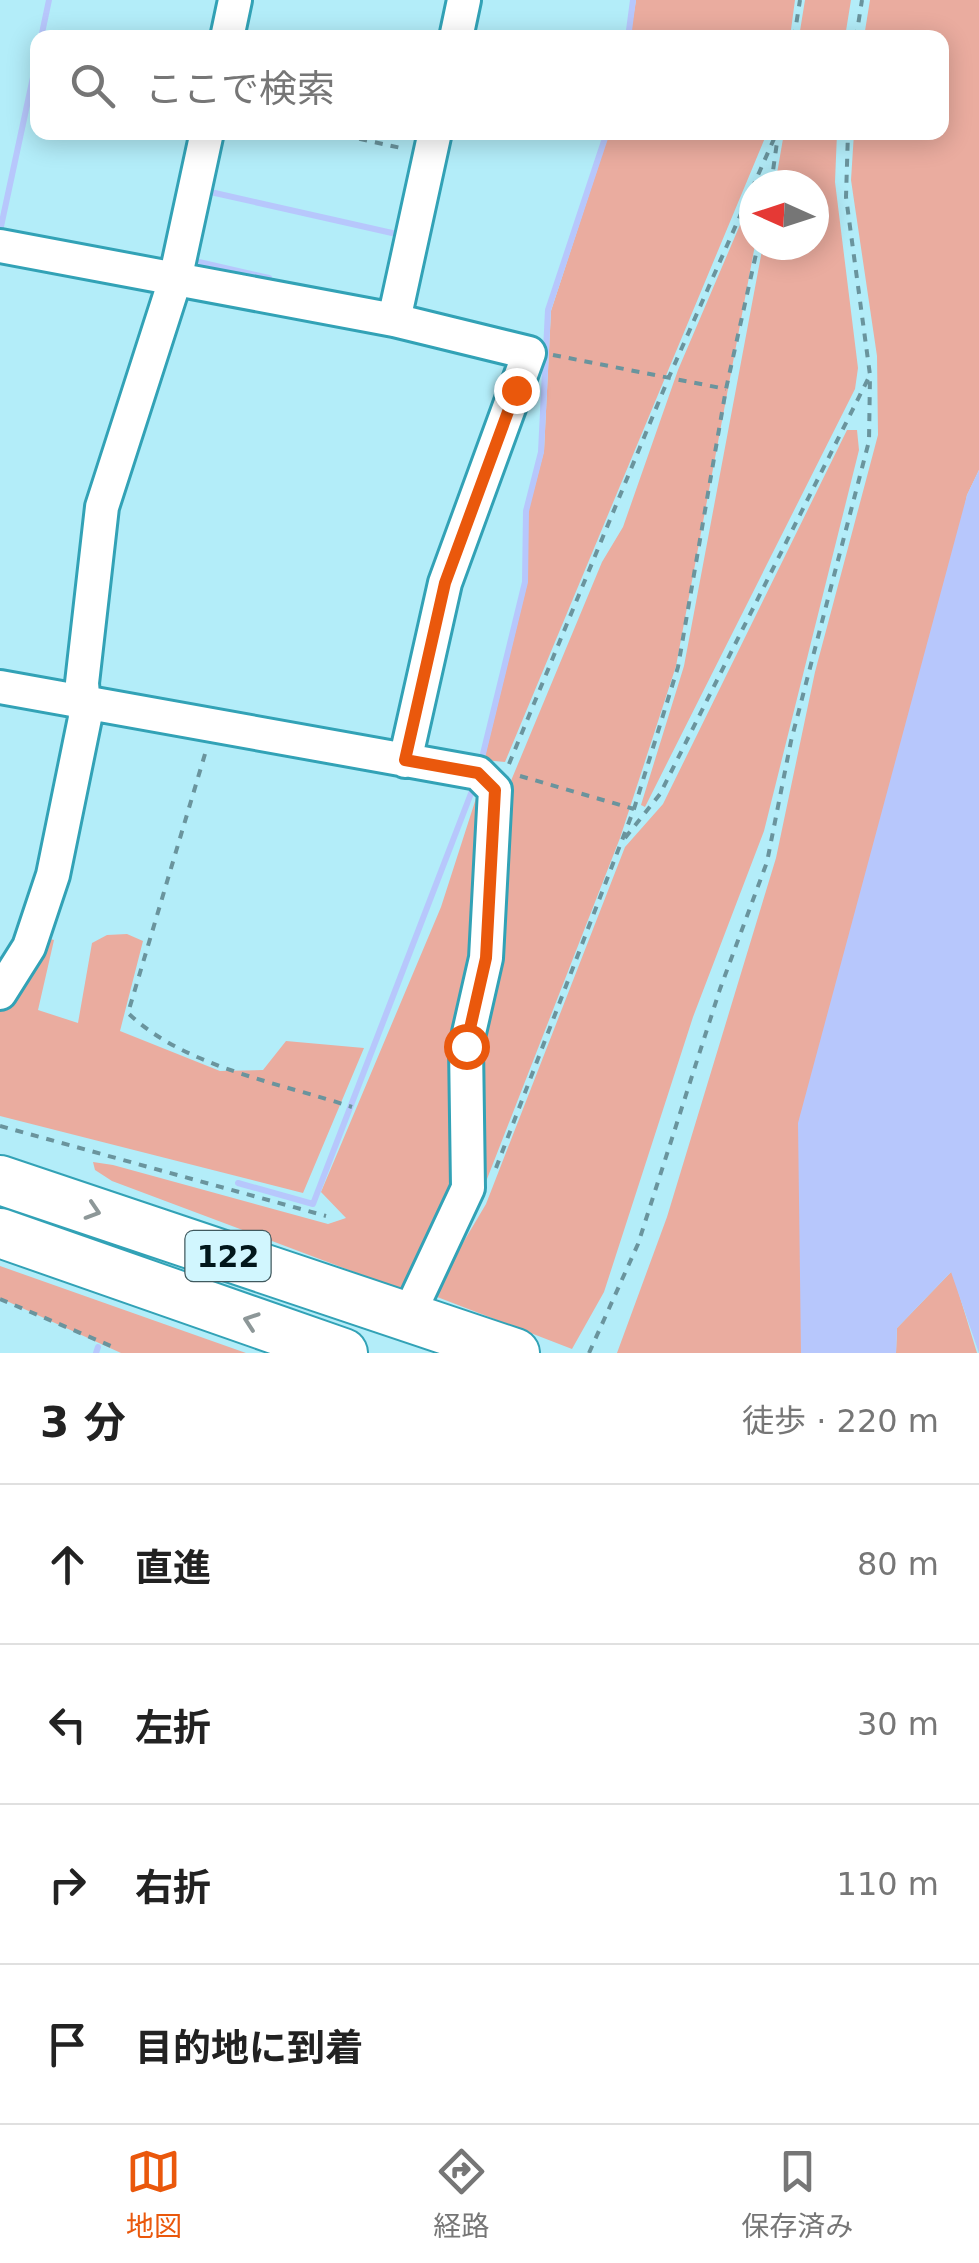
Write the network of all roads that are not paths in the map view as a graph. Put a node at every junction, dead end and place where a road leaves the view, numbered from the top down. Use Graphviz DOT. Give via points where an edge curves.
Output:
graph roads {
  1 [pos="235,0"];
  2 [pos="464,0"];
  3 [pos="229,30"];
  4 [pos="458,30"];
  5 [pos="205,140"];
  6 [pos="433,144"];
  7 [pos="0,246"];
  8 [pos="175,280"];
  9 [pos="394,320"];
  10 [pos="0,687"];
  11 [pos="83,703"];
  12 [pos="405,760"];
  13 [pos="0,994"];
  14 [pos="0,1180"];
  15 [pos="0,1233"];
  16 [pos="408,1316"];
  17 [pos="343,1353"];
  18 [pos="515,1353"];
  1 -- 3 [label="street"];
  2 -- 4 [label="street"];
  5 -- 8 [label="street"];
  6 -- 9 [label="street"];
  7 -- 8 [label="street"];
  8 -- 9 [label="street"];
  8 -- 11 [label="street" via="102,508"];
  9 -- 12 [label="street" via="529,353 445,583"];
  10 -- 11 [label="street"];
  11 -- 12 [label="street"];
  11 -- 13 [label="street" via="53,875 29,947"];
  12 -- 16 [label="street" via="478,773 495,790 486,958 466,1046 468,1188"];
  14 -- 16 [label="highway, 122, one-way"];
  17 -- 15 [label="highway, 122, one-way"];
  16 -- 18 [label="highway, 122"];
}
